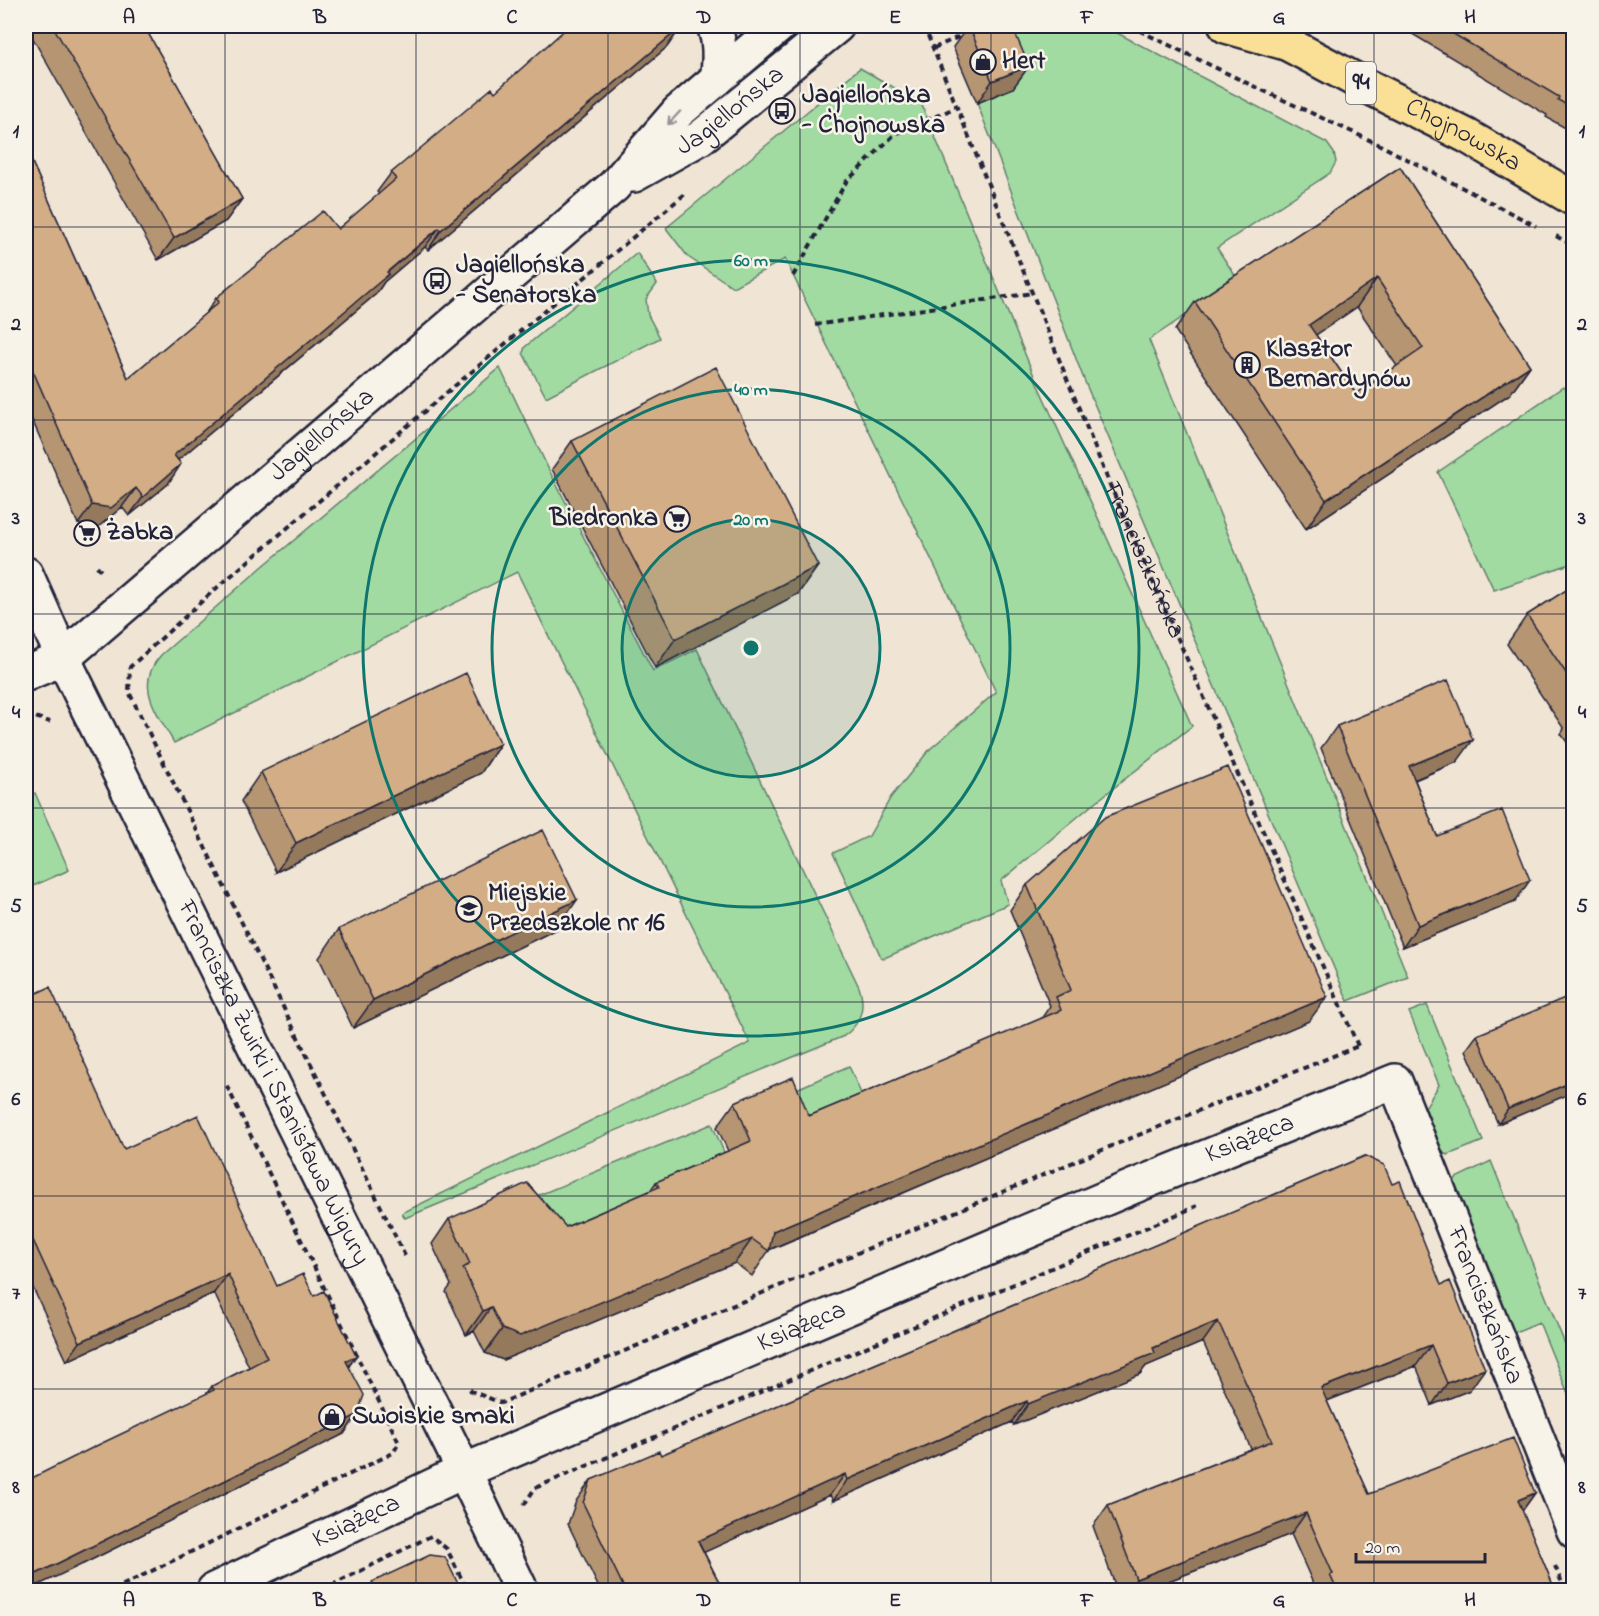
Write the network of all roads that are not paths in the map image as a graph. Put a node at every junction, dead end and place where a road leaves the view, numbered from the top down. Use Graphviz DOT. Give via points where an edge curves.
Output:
graph roads {
  1 [pos="714,26"];
  2 [pos="779,26"];
  3 [pos="837,26"];
  4 [pos="1226,26"];
  5 [pos="1277,35"];
  6 [pos="717,79"];
  7 [pos="614,186"];
  8 [pos="1574,200"];
  9 [pos="26,574"];
  10 [pos="63,658"];
  11 [pos="26,674"];
  12 [pos="1395,1082"];
  13 [pos="464,1471"];
  14 [pos="1574,1531"];
  15 [pos="214,1590"];
  16 [pos="521,1590"];
  1 -- 6 [label="street" via="719,48"];
  2 -- 6 [label="street, Jagiellońska"];
  3 -- 7 [label="street, Jagiellońska" via="700,138"];
  4 -- 5 [label="main road, Chojnowska / 94"];
  5 -- 8 [label="main road, Chojnowska / 94" via="1467,136"];
  6 -- 7 [label="street, Jagiellońska, one-way" via="678,112"];
  7 -- 10 [label="street, Jagiellońska"];
  9 -- 10 [label="street, Franciszka Żwirki i Stanisława Wigury"];
  10 -- 11 [label="street, Jagiellońska"];
  10 -- 13 [label="street, Franciszka Żwirki i Stanisława Wigury"];
  12 -- 13 [label="street, Książęca" via="1132,1187"];
  12 -- 14 [label="street, Franciszkańska"];
  13 -- 15 [label="street, Książęca"];
  13 -- 16 [label="street, Franciszka Żwirki i Stanisława Wigury"];
}
